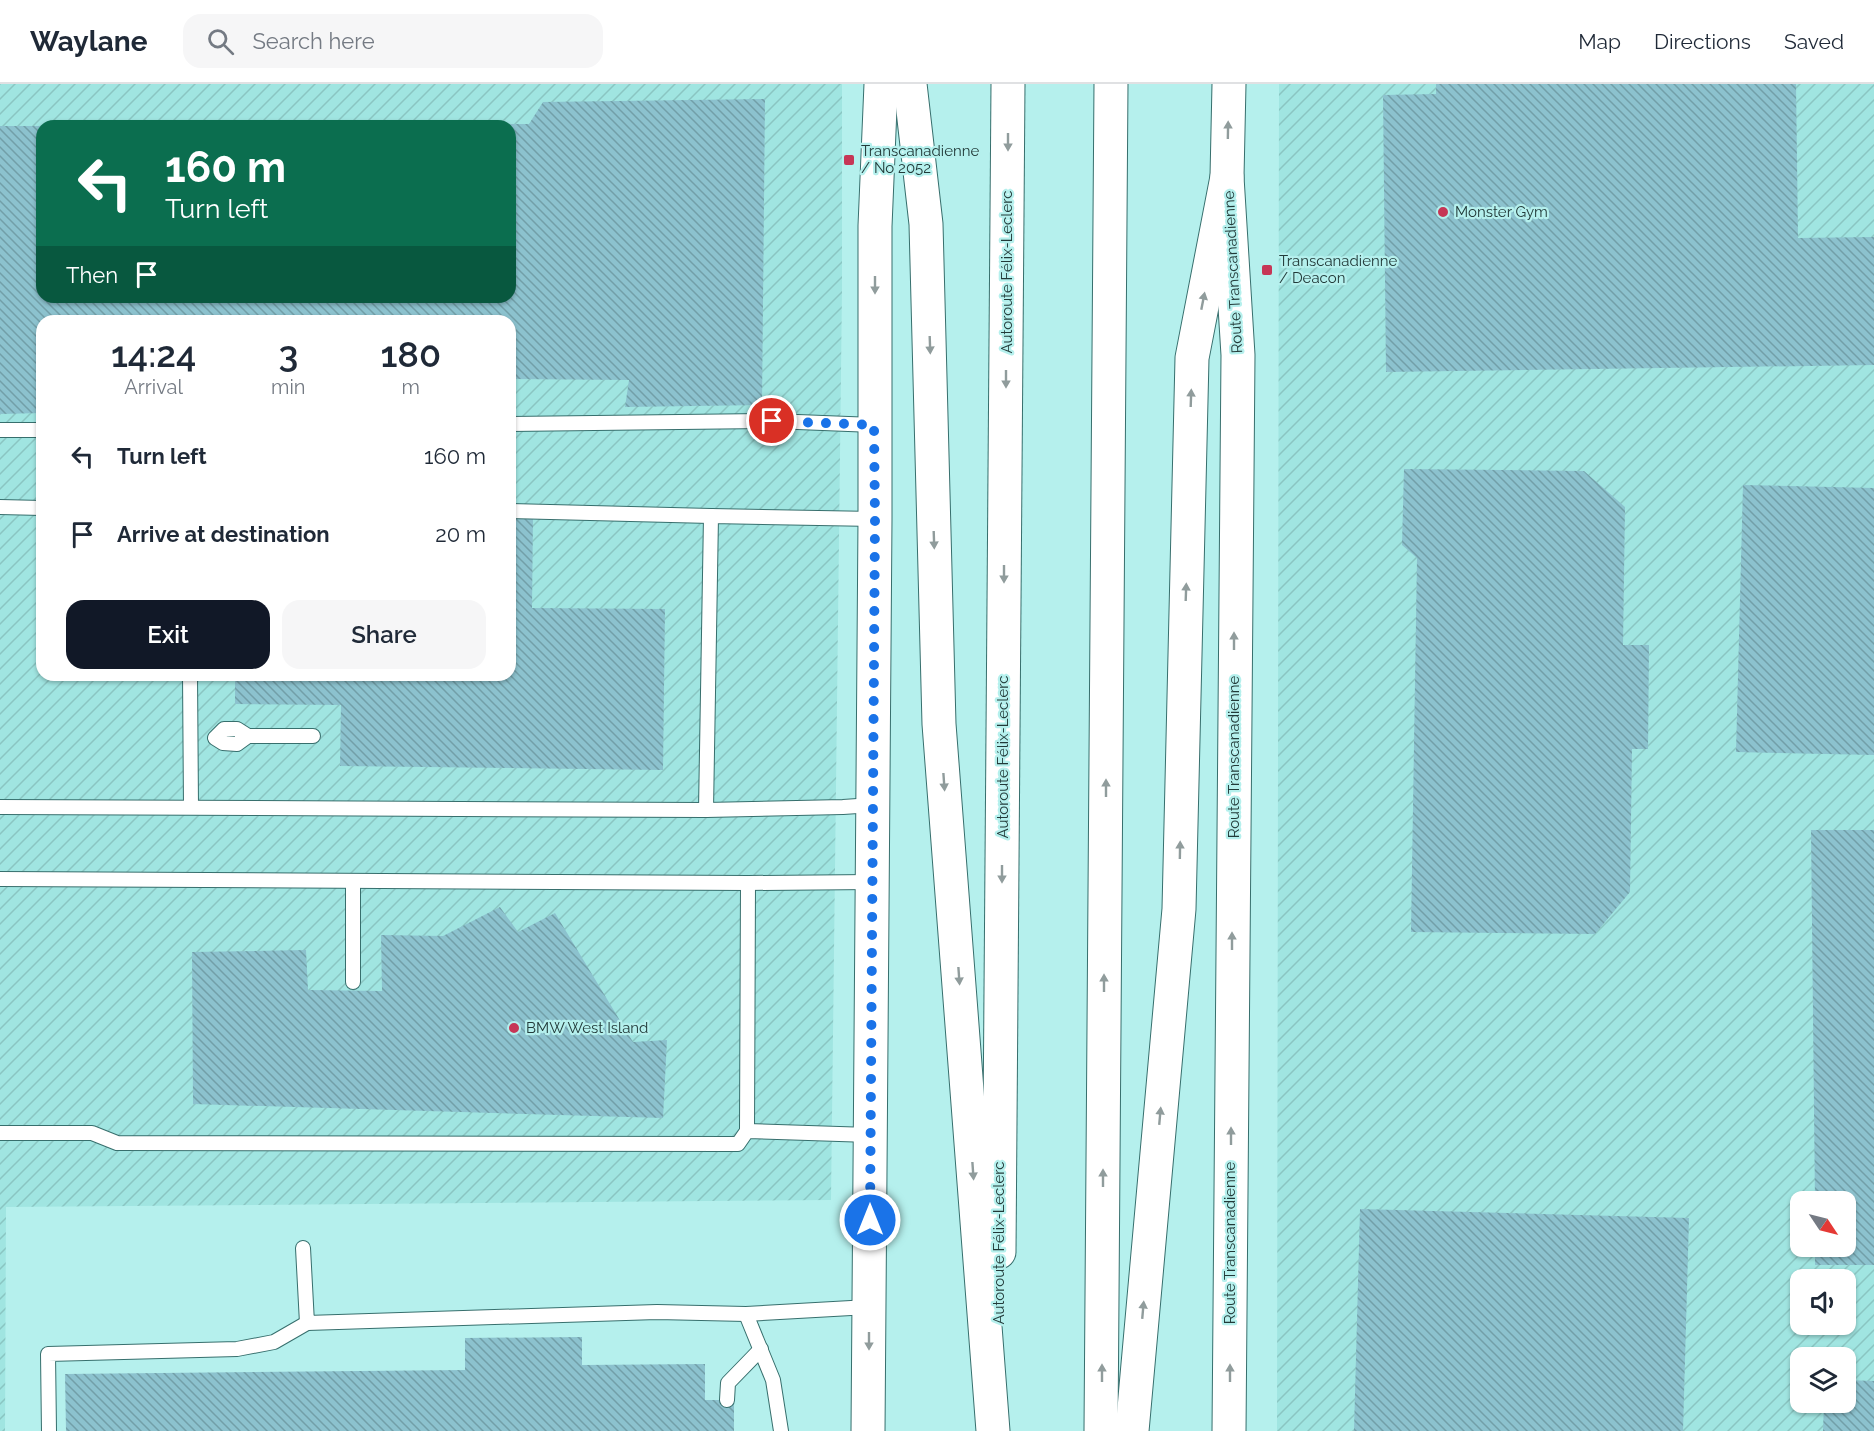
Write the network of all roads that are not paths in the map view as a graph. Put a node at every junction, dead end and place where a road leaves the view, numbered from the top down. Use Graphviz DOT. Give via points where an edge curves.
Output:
graph roads {
  1 [pos="881,84"];
  2 [pos="910,84"];
  3 [pos="1008,84"];
  4 [pos="1111,84"];
  5 [pos="1229,84"];
  6 [pos="1227,177"];
  7 [pos="516,424"];
  8 [pos="874,425"];
  9 [pos="0,430"];
  10 [pos="36,430"];
  11 [pos="0,507"];
  12 [pos="36,508"];
  13 [pos="516,511"];
  14 [pos="711,516"];
  15 [pos="875,519"];
  16 [pos="190,681"];
  17 [pos="313,736"];
  18 [pos="190,737"];
  19 [pos="873,805"];
  20 [pos="0,807"];
  21 [pos="190,807"];
  22 [pos="706,810"];
  23 [pos="0,879"];
  24 [pos="353,882"];
  25 [pos="872,882"];
  26 [pos="748,883"];
  27 [pos="353,982"];
  28 [pos="747,1131"];
  29 [pos="0,1133"];
  30 [pos="870,1135"];
  31 [pos="303,1248"];
  32 [pos="869,1307"];
  33 [pos="746,1314"];
  34 [pos="307,1323"];
  35 [pos="760,1349"];
  36 [pos="726,1400"];
  37 [pos="49,1431"];
  38 [pos="781,1431"];
  39 [pos="868,1431"];
  40 [pos="993,1431"];
  41 [pos="998,1431"];
  42 [pos="1101,1431"];
  43 [pos="1132,1431"];
  44 [pos="1229,1431"];
  1 -- 8 [label="main road, one-way" via="875,226"];
  2 -- 40 [label="main road, one-way" via="926,224 939,724"];
  3 -- 41 [label="main road, Autoroute Félix-Leclerc, one-way"];
  42 -- 4 [label="main road, one-way"];
  6 -- 5 [label="main road, Route Transcanadienne, one-way"];
  43 -- 6 [label="main road, one-way" via="1179,909 1192,358"];
  44 -- 6 [label="main road, Route Transcanadienne, one-way" via="1238,355"];
  7 -- 8 [label="lane" via="772,421"];
  8 -- 15 [label="main road"];
  9 -- 10 [label="lane"];
  11 -- 12 [label="lane"];
  13 -- 14 [label="lane"];
  14 -- 15 [label="lane"];
  14 -- 22 [label="lane"];
  15 -- 19 [label="main road"];
  16 -- 18 [label="lane"];
  17 -- 18 [label="lane" via="248,736 237,744"];
  18 -- 21 [label="lane"];
  19 -- 22 [label="lane"];
  19 -- 25 [label="main road"];
  20 -- 21 [label="lane"];
  21 -- 22 [label="lane"];
  23 -- 24 [label="lane"];
  24 -- 26 [label="lane"];
  24 -- 27 [label="lane"];
  25 -- 26 [label="lane"];
  25 -- 30 [label="main road"];
  26 -- 28 [label="lane"];
  28 -- 29 [label="lane" via="738,1144 117,1143 92,1133"];
  28 -- 30 [label="lane"];
  30 -- 32 [label="main road"];
  31 -- 34 [label="lane"];
  32 -- 33 [label="lane"];
  32 -- 39 [label="main road, one-way"];
  33 -- 34 [label="lane" via="657,1312"];
  33 -- 35 [label="lane"];
  34 -- 37 [label="lane" via="274,1342 237,1349 48,1354"];
  35 -- 36 [label="lane" via="728,1383"];
  35 -- 38 [label="lane" via="773,1380"];
}
